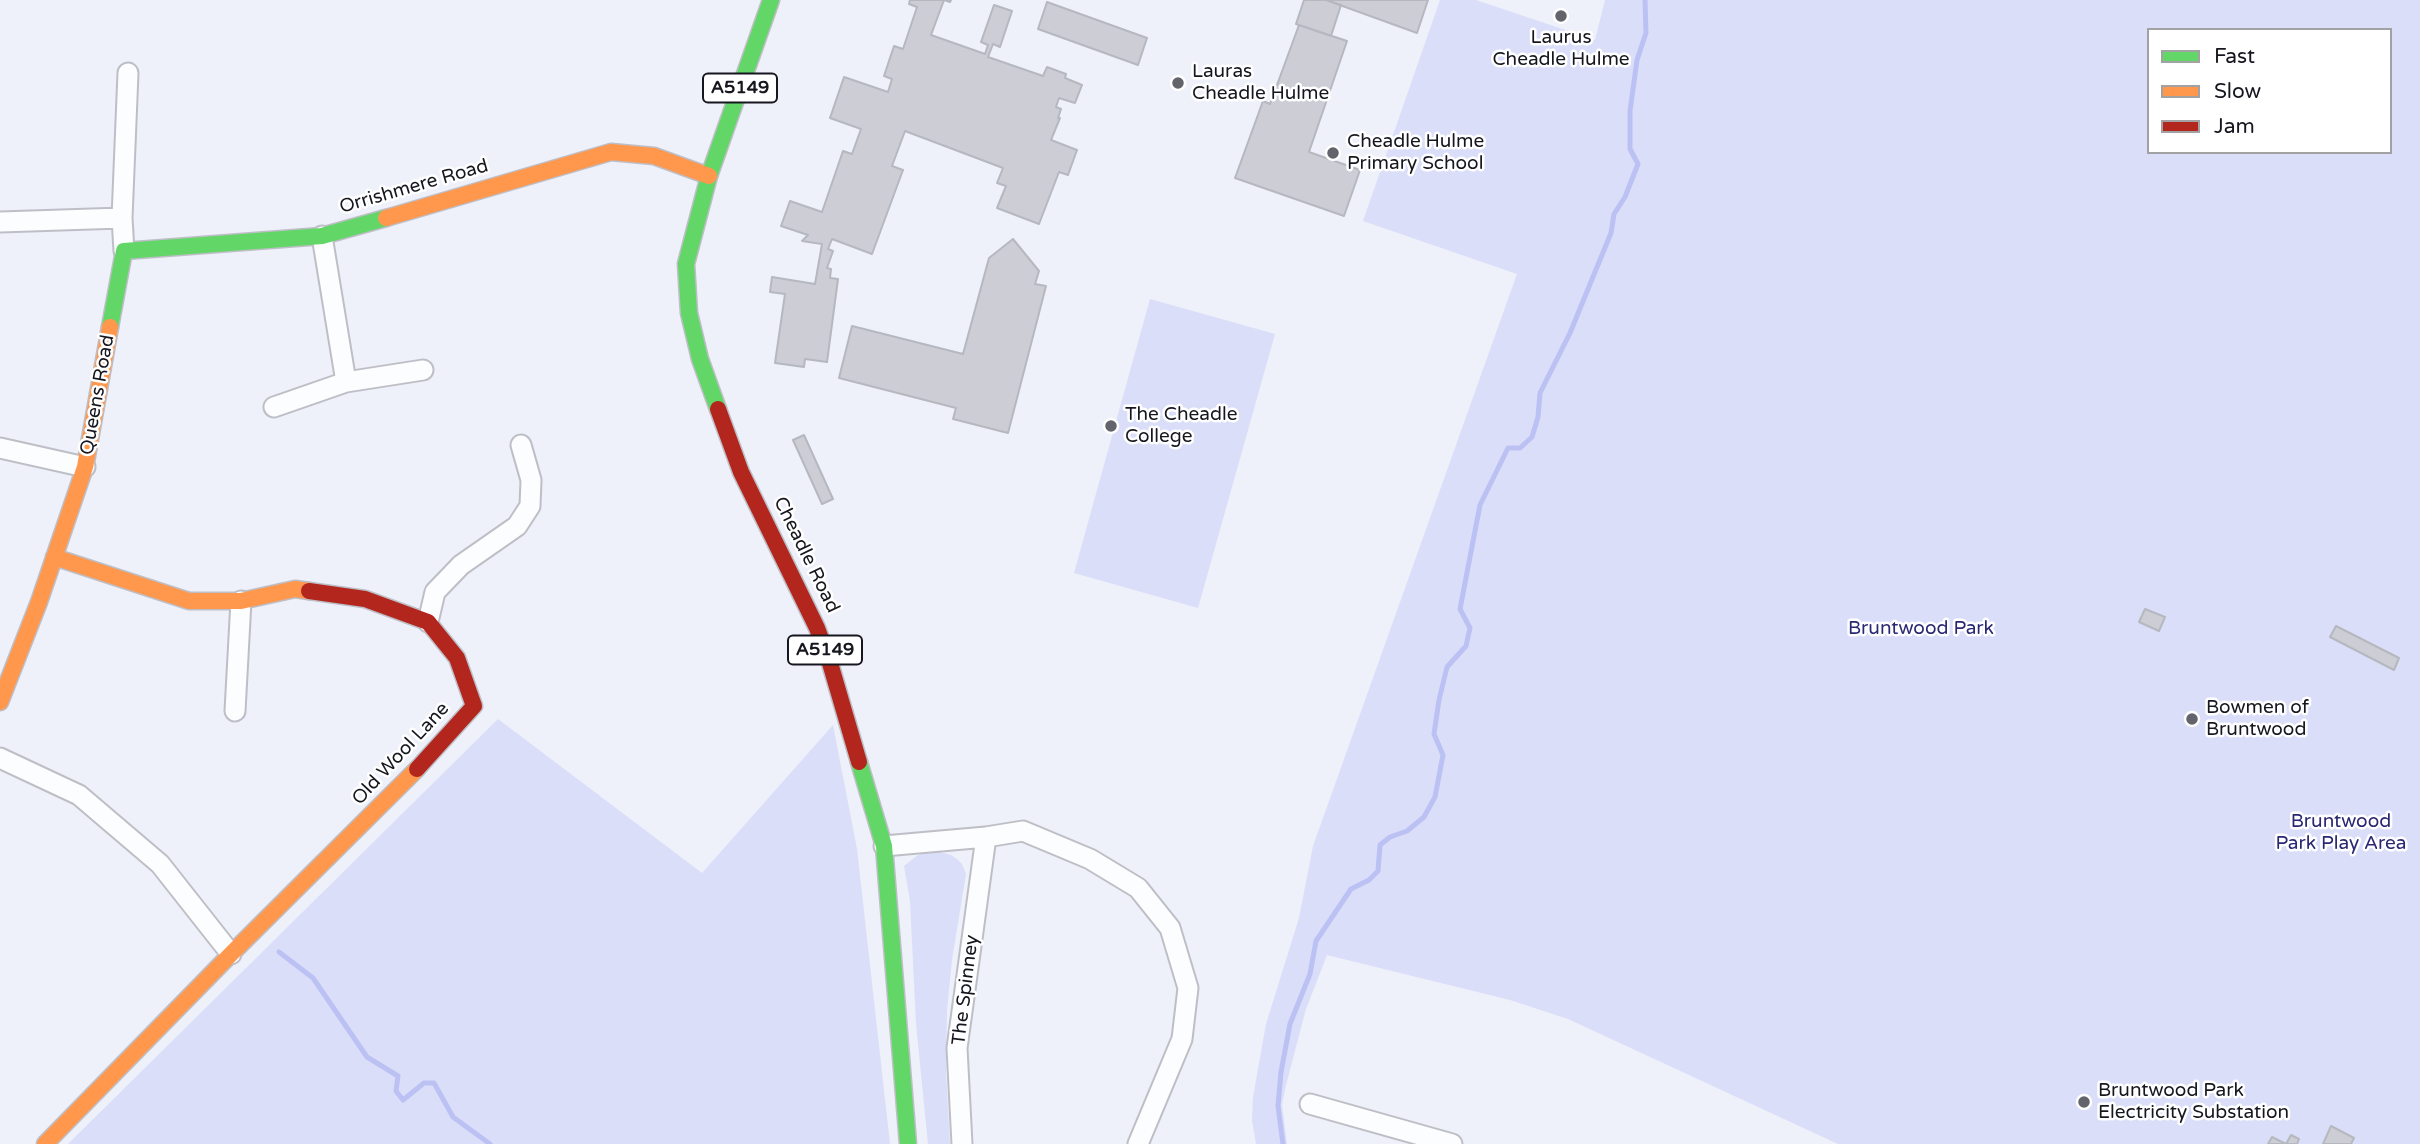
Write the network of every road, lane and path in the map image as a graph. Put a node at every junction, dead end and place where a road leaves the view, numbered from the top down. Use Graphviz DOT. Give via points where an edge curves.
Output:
graph roads {
  1 [pos="771,0"];
  2 [pos="128,73"];
  3 [pos="709,176"];
  4 [pos="122,218"];
  5 [pos="0,222"];
  6 [pos="322,236"];
  7 [pos="124,251"];
  8 [pos="423,370"];
  9 [pos="346,383"];
  10 [pos="274,407"];
  11 [pos="521,445"];
  12 [pos="0,448"];
  13 [pos="85,467"];
  14 [pos="54,557"];
  15 [pos="241,601"];
  16 [pos="428,622"];
  17 [pos="0,702"];
  18 [pos="235,711"];
  19 [pos="0,758"];
  20 [pos="986,838"];
  21 [pos="884,846"];
  22 [pos="231,954"];
  23 [pos="1310,1104"];
  24 [pos="45,1144"];
  25 [pos="908,1144"];
  26 [pos="962,1144"];
  27 [pos="1138,1144"];
  28 [pos="1452,1144"];
  1 -- 3 [label="street, Cheadle Road / A5149"];
  2 -- 4 [label="street, Queens Road"];
  3 -- 6 [label="street, Orrishmere Road" via="654,156 611,152"];
  3 -- 21 [label="street, Cheadle Road / A5149" via="687,264 689,313 700,359 741,472 817,628"];
  4 -- 5 [label="street"];
  4 -- 7 [label="street, Queens Road"];
  6 -- 7 [label="street, Orrishmere Road"];
  6 -- 9 [label="street"];
  7 -- 13 [label="street, Queens Road"];
  8 -- 9 [label="street"];
  9 -- 10 [label="street"];
  11 -- 16 [label="street" via="531,480 530,506 517,526 461,565 435,592"];
  12 -- 13 [label="street"];
  13 -- 14 [label="street, Queens Road"];
  14 -- 15 [label="street" via="189,601"];
  14 -- 17 [label="street, Queens Road"];
  15 -- 16 [label="street" via="295,589 365,599"];
  15 -- 18 [label="street"];
  16 -- 22 [label="street, Old Wool Lane" via="457,658 474,706 398,790"];
  19 -- 22 [label="street" via="79,795 160,864"];
  20 -- 21 [label="street"];
  20 -- 26 [label="street, The Spinney" via="957,1048"];
  20 -- 27 [label="street" via="1023,831 1090,859 1138,888 1170,928 1188,988 1182,1039"];
  21 -- 25 [label="street, Cheadle Road / A5149"];
  22 -- 24 [label="street, Old Wool Lane"];
  23 -- 28 [label="street"];
}
